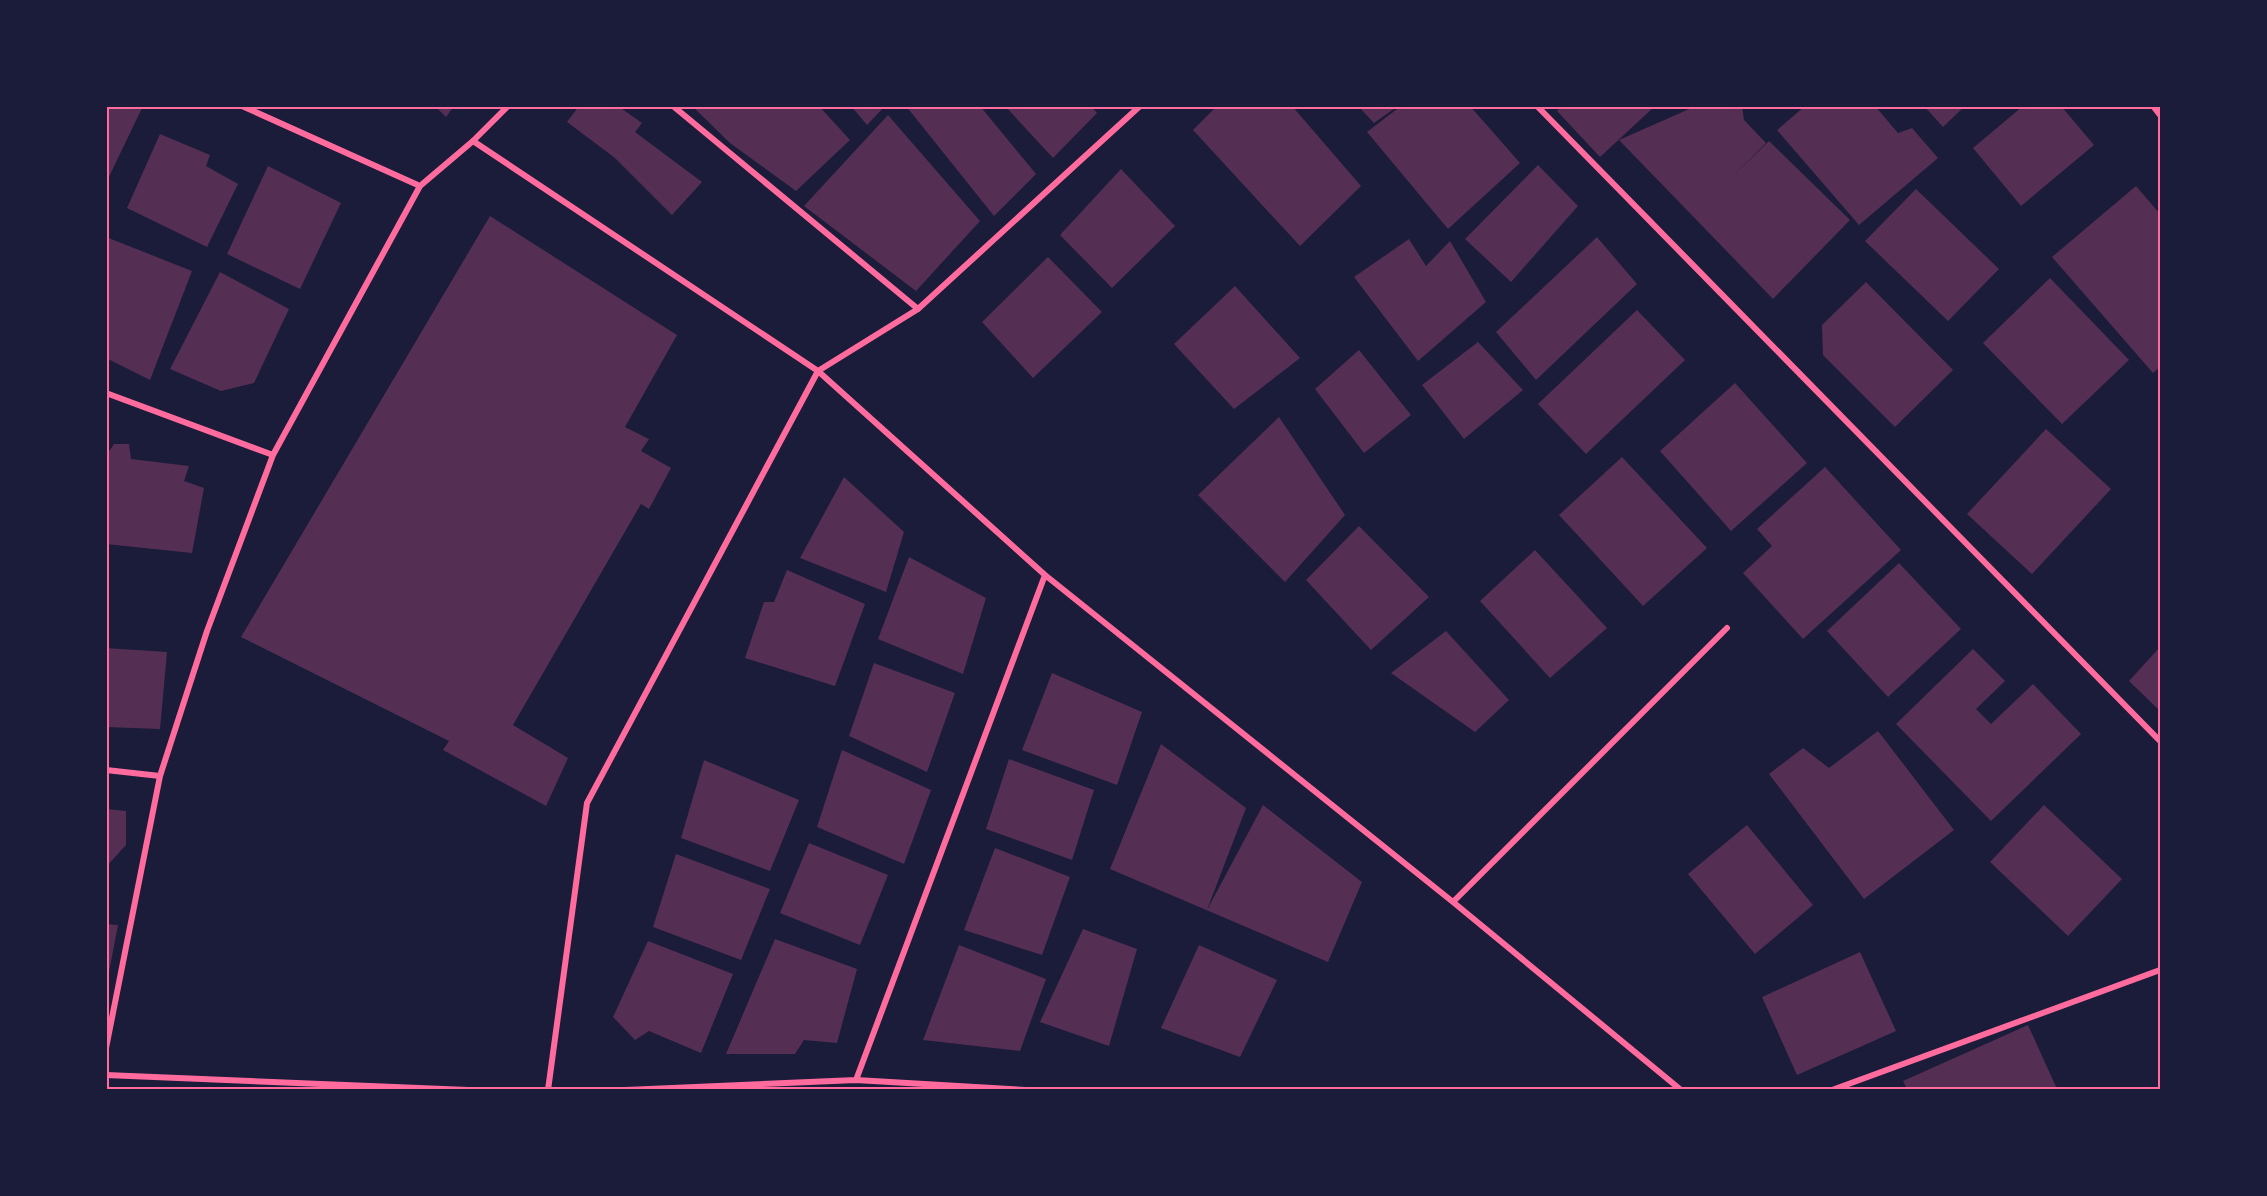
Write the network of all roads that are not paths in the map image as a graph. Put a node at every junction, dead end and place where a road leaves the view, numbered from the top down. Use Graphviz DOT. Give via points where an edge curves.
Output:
graph roads {
  1 [pos="242,106"];
  2 [pos="508,106"];
  3 [pos="673,106"];
  4 [pos="1140,106"];
  5 [pos="1537,106"];
  6 [pos="2152,106"];
  7 [pos="2160,115"];
  8 [pos="473,141"];
  9 [pos="420,186"];
  10 [pos="918,309"];
  11 [pos="818,371"];
  12 [pos="106,393"];
  13 [pos="273,455"];
  14 [pos="1045,575"];
  15 [pos="1727,628"];
  16 [pos="2160,741"];
  17 [pos="106,770"];
  18 [pos="160,776"];
  19 [pos="1454,902"];
  20 [pos="2160,970"];
  21 [pos="106,1048"];
  22 [pos="106,1075"];
  23 [pos="856,1080"];
  24 [pos="468,1089"];
  25 [pos="548,1089"];
  26 [pos="626,1089"];
  27 [pos="1026,1089"];
  28 [pos="1681,1089"];
  29 [pos="1832,1089"];
  1 -- 9 [label="street"];
  2 -- 8 [label="street"];
  3 -- 10 [label="street"];
  4 -- 10 [label="street"];
  5 -- 16 [label="street"];
  6 -- 7 [label="street"];
  8 -- 9 [label="street"];
  8 -- 11 [label="street"];
  9 -- 13 [label="street"];
  10 -- 11 [label="street"];
  11 -- 14 [label="street"];
  11 -- 25 [label="street" via="587,803"];
  12 -- 13 [label="street"];
  13 -- 18 [label="street" via="207,631"];
  14 -- 19 [label="street"];
  14 -- 23 [label="street"];
  15 -- 19 [label="street"];
  17 -- 18 [label="street"];
  18 -- 21 [label="street"];
  19 -- 28 [label="street"];
  20 -- 29 [label="street"];
  22 -- 24 [label="street"];
  23 -- 26 [label="street"];
  23 -- 27 [label="street"];
}
